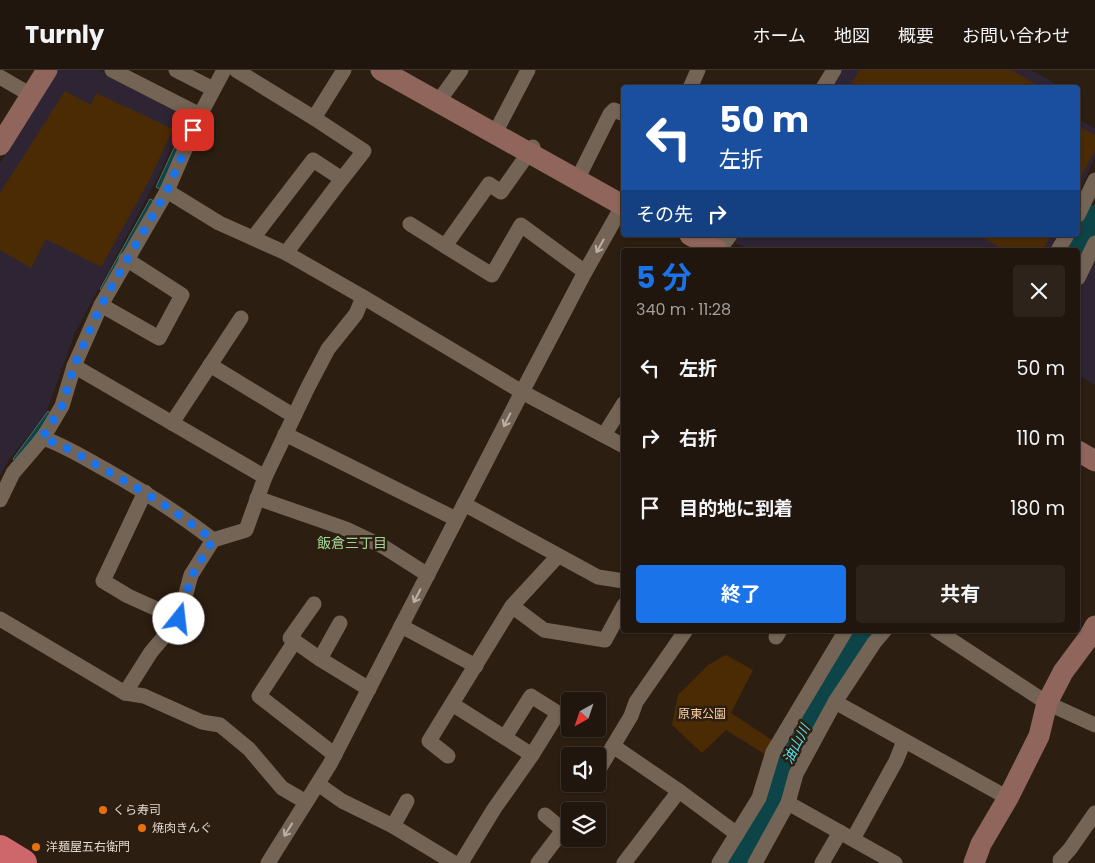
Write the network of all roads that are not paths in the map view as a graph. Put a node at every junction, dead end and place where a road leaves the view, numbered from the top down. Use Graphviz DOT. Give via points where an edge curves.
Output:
graph roads {
  1 [pos="46,70"];
  2 [pos="112,70"];
  3 [pos="176,70"];
  4 [pos="224,70"];
  5 [pos="236,70"];
  6 [pos="344,70"];
  7 [pos="381,70"];
  8 [pos="398,70"];
  9 [pos="461,70"];
  10 [pos="528,70"];
  11 [pos="698,70"];
  12 [pos="834,70"];
  13 [pos="0,77"];
  14 [pos="691,85"];
  15 [pos="825,85"];
  16 [pos="213,89"];
  17 [pos="31,95"];
  18 [pos="440,99"];
  19 [pos="621,113"];
  20 [pos="200,115"];
  21 [pos="314,118"];
  22 [pos="496,130"];
  23 [pos="0,145"];
  24 [pos="531,149"];
  25 [pos="578,176"];
  26 [pos="342,179"];
  27 [pos="1095,180"];
  28 [pos="167,191"];
  29 [pos="621,202"];
  30 [pos="621,207"];
  31 [pos="1080,211"];
  32 [pos="410,224"];
  33 [pos="728,237"];
  34 [pos="1066,237"];
  35 [pos="253,238"];
  36 [pos="687,239"];
  37 [pos="1095,243"];
  38 [pos="445,246"];
  39 [pos="712,248"];
  40 [pos="720,248"];
  41 [pos="1059,248"];
  42 [pos="286,253"];
  43 [pos="126,259"];
  44 [pos="585,272"];
  45 [pos="1080,274"];
  46 [pos="363,297"];
  47 [pos="101,305"];
  48 [pos="241,318"];
  49 [pos="210,365"];
  50 [pos="74,366"];
  51 [pos="522,392"];
  52 [pos="621,407"];
  53 [pos="294,416"];
  54 [pos="172,423"];
  55 [pos="285,434"];
  56 [pos="604,435"];
  57 [pos="42,438"];
  58 [pos="621,444"];
  59 [pos="1080,452"];
  60 [pos="1080,461"];
  61 [pos="1095,461"];
  62 [pos="1095,470"];
  63 [pos="265,477"];
  64 [pos="145,492"];
  65 [pos="257,498"];
  66 [pos="0,500"];
  67 [pos="464,504"];
  68 [pos="456,519"];
  69 [pos="213,540"];
  70 [pos="558,556"];
  71 [pos="428,575"];
  72 [pos="621,581"];
  73 [pos="314,604"];
  74 [pos="512,606"];
  75 [pos="621,611"];
  76 [pos="0,619"];
  77 [pos="179,619"];
  78 [pos="340,623"];
  79 [pos="401,626"];
  80 [pos="1095,626"];
  81 [pos="684,633"];
  82 [pos="844,633"];
  83 [pos="882,633"];
  84 [pos="941,633"];
  85 [pos="295,641"];
  86 [pos="320,659"];
  87 [pos="476,666"];
  88 [pos="369,689"];
  89 [pos="125,693"];
  90 [pos="835,702"];
  91 [pos="1047,703"];
  92 [pos="452,704"];
  93 [pos="1095,725"];
  94 [pos="505,737"];
  95 [pos="904,741"];
  96 [pos="613,746"];
  97 [pos="335,755"];
  98 [pos="532,755"];
  99 [pos="448,756"];
  100 [pos="606,758"];
  101 [pos="318,784"];
  102 [pos="679,791"];
  103 [pos="1008,798"];
  104 [pos="407,801"];
  105 [pos="306,802"];
  106 [pos="788,803"];
  107 [pos="1095,813"];
  108 [pos="545,815"];
  109 [pos="393,826"];
  110 [pos="737,834"];
  111 [pos="847,836"];
  112 [pos="0,849"];
  113 [pos="1060,860"];
  114 [pos="24,863"];
  115 [pos="268,863"];
  116 [pos="454,863"];
  117 [pos="461,863"];
  118 [pos="538,863"];
  119 [pos="624,863"];
  120 [pos="719,863"];
  121 [pos="755,863"];
  122 [pos="822,863"];
  123 [pos="895,863"];
  124 [pos="974,863"];
  1 -- 17 [label="street"];
  2 -- 20 [label="street"];
  3 -- 16 [label="street"];
  4 -- 16 [label="street"];
  5 -- 21 [label="street"];
  6 -- 21 [label="street"];
  7 -- 18 [label="street"];
  8 -- 18 [label="street"];
  9 -- 18 [label="street"];
  10 -- 22 [label="street"];
  11 -- 14 [label="street"];
  12 -- 15 [label="street"];
  13 -- 17 [label="street"];
  16 -- 20 [label="street"];
  17 -- 23 [label="street"];
  18 -- 22 [label="street"];
  19 -- 25 [label="street" via="614,110 610,114"];
  20 -- 28 [label="street"];
  21 -- 26 [label="street" via="364,151"];
  22 -- 24 [label="street"];
  24 -- 25 [label="street"];
  24 -- 38 [label="street" via="501,192 489,184"];
  25 -- 29 [label="street"];
  26 -- 35 [label="street" via="313,160"];
  26 -- 42 [label="street"];
  27 -- 31 [label="street"];
  28 -- 35 [label="street" via="219,223"];
  28 -- 43 [label="street"];
  30 -- 44 [label="street, one-way"];
  32 -- 38 [label="street"];
  33 -- 40 [label="street"];
  34 -- 41 [label="street"];
  35 -- 42 [label="street"];
  36 -- 39 [label="street"];
  37 -- 45 [label="street"];
  38 -- 44 [label="street" via="492,275 521,225"];
  42 -- 46 [label="street"];
  43 -- 47 [label="street"];
  43 -- 47 [label="street" via="182,295 158,338"];
  44 -- 51 [label="street"];
  46 -- 51 [label="street"];
  46 -- 53 [label="street" via="356,314 328,349"];
  47 -- 50 [label="street"];
  48 -- 49 [label="street"];
  49 -- 53 [label="street"];
  49 -- 54 [label="street"];
  50 -- 54 [label="street"];
  50 -- 57 [label="street" via="62,406"];
  51 -- 56 [label="street"];
  51 -- 67 [label="street, one-way"];
  52 -- 56 [label="street"];
  53 -- 55 [label="street"];
  54 -- 63 [label="street"];
  55 -- 63 [label="street"];
  55 -- 68 [label="street"];
  56 -- 58 [label="street"];
  57 -- 64 [label="street" via="61,445"];
  57 -- 66 [label="street" via="13,473"];
  59 -- 61 [label="street"];
  60 -- 62 [label="street"];
  63 -- 65 [label="street"];
  64 -- 69 [label="street"];
  64 -- 77 [label="street" via="104,580 128,596"];
  65 -- 69 [label="street" via="246,530"];
  65 -- 71 [label="street" via="346,529 384,547"];
  67 -- 68 [label="street"];
  67 -- 70 [label="street"];
  68 -- 71 [label="street"];
  69 -- 77 [label="street" via="192,575"];
  70 -- 72 [label="street" via="598,577"];
  70 -- 74 [label="street"];
  71 -- 79 [label="street, one-way"];
  73 -- 85 [label="street" via="290,638"];
  74 -- 75 [label="street" via="544,630 605,640"];
  74 -- 87 [label="street"];
  76 -- 89 [label="street"];
  77 -- 89 [label="street" via="151,652"];
  78 -- 86 [label="street"];
  79 -- 87 [label="street"];
  79 -- 88 [label="street"];
  80 -- 91 [label="street" via="1063,672"];
  81 -- 96 [label="street" via="636,702"];
  82 -- 110 [label="street" via="773,752 759,798"];
  83 -- 90 [label="street"];
  84 -- 91 [label="street"];
  85 -- 86 [label="street"];
  85 -- 97 [label="street" via="259,696"];
  86 -- 88 [label="street"];
  87 -- 92 [label="street"];
  88 -- 97 [label="street"];
  89 -- 105 [label="street" via="144,696 202,722 220,725 249,749 282,788"];
  90 -- 95 [label="street"];
  90 -- 106 [label="street" via="796,774"];
  91 -- 93 [label="street"];
  91 -- 103 [label="street" via="1039,736"];
  92 -- 94 [label="street"];
  92 -- 99 [label="street" via="429,741"];
  94 -- 98 [label="street"];
  94 -- 98 [label="street" via="531,696 558,713"];
  95 -- 103 [label="street"];
  95 -- 111 [label="street" via="896,761"];
  96 -- 100 [label="street"];
  96 -- 102 [label="street"];
  97 -- 101 [label="street"];
  98 -- 117 [label="street" via="494,808"];
  101 -- 105 [label="street"];
  101 -- 109 [label="street" via="342,802"];
  102 -- 110 [label="street"];
  102 -- 119 [label="street"];
  103 -- 124 [label="street"];
  104 -- 109 [label="street"];
  105 -- 115 [label="street, one-way"];
  106 -- 111 [label="street"];
  106 -- 121 [label="street"];
  107 -- 113 [label="street"];
  108 -- 118 [label="street" via="563,830"];
  109 -- 116 [label="street"];
  110 -- 120 [label="street"];
  111 -- 122 [label="street"];
  111 -- 123 [label="street"];
  112 -- 114 [label="highway"];
}
